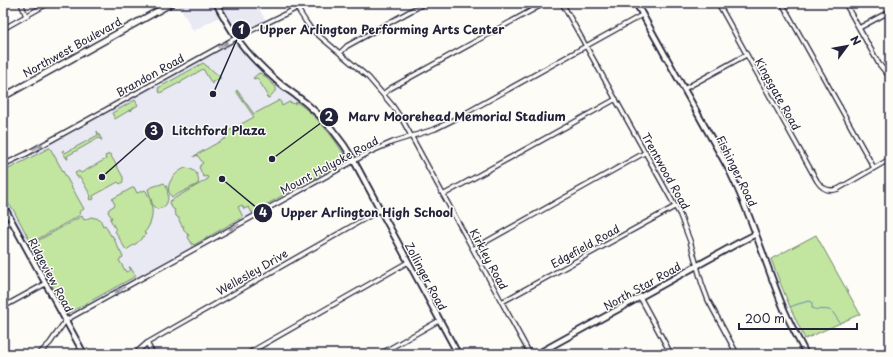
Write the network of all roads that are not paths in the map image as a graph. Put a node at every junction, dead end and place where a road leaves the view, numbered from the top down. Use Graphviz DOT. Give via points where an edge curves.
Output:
graph roads {
  1 [pos="21,3"];
  2 [pos="49,3"];
  3 [pos="172,3"];
  4 [pos="216,3"];
  5 [pos="306,3"];
  6 [pos="425,3"];
  7 [pos="545,3"];
  8 [pos="562,3"];
  9 [pos="636,3"];
  10 [pos="718,3"];
  11 [pos="782,3"];
  12 [pos="845,3"];
  13 [pos="298,8"];
  14 [pos="890,12"];
  15 [pos="642,15"];
  16 [pos="26,16"];
  17 [pos="859,28"];
  18 [pos="3,29"];
  19 [pos="236,38"];
  20 [pos="587,46"];
  21 [pos="340,52"];
  22 [pos="746,55"];
  23 [pos="890,77"];
  24 [pos="684,89"];
  25 [pos="383,94"];
  26 [pos="3,97"];
  27 [pos="616,99"];
  28 [pos="412,136"];
  29 [pos="646,152"];
  30 [pos="890,159"];
  31 [pos="354,161"];
  32 [pos="3,165"];
  33 [pos="874,168"];
  34 [pos="443,195"];
  35 [pos="3,205"];
  36 [pos="676,206"];
  37 [pos="380,210"];
  38 [pos="12,221"];
  39 [pos="3,226"];
  40 [pos="756,234"];
  41 [pos="473,248"];
  42 [pos="408,262"];
  43 [pos="697,266"];
  44 [pos="45,284"];
  45 [pos="640,297"];
  46 [pos="502,302"];
  47 [pos="3,307"];
  48 [pos="66,320"];
  49 [pos="440,320"];
  50 [pos="147,343"];
  51 [pos="39,354"];
  52 [pos="84,354"];
  53 [pos="136,354"];
  54 [pos="153,354"];
  55 [pos="247,354"];
  56 [pos="380,354"];
  57 [pos="458,354"];
  58 [pos="530,354"];
  59 [pos="537,354"];
  60 [pos="671,354"];
  61 [pos="737,354"];
  62 [pos="806,354"];
  1 -- 16 [label="street"];
  2 -- 16 [label="street"];
  3 -- 26 [label="main road, Northwest Boulevard"];
  4 -- 19 [label="street, Zollinger Road"];
  5 -- 13 [label="street, Brandon Road"];
  6 -- 21 [label="street"];
  7 -- 25 [label="street"];
  8 -- 20 [label="street, Trentwood Road"];
  9 -- 15 [label="street, Fishinger Road"];
  10 -- 22 [label="street, Kingsgate Road"];
  11 -- 33 [label="street"];
  12 -- 17 [label="street"];
  13 -- 19 [label="street, Brandon Road"];
  13 -- 21 [label="street, Kirkley Road" via="311,29"];
  14 -- 17 [label="street"];
  15 -- 20 [label="street, Mount Holyoke Road"];
  15 -- 24 [label="street, Fishinger Road"];
  16 -- 18 [label="street"];
  17 -- 23 [label="street" via="879,64"];
  19 -- 31 [label="street, Zollinger Road" via="272,77 324,120"];
  32 -- 19 [label="street, Brandon Road, one-way"];
  20 -- 27 [label="street, Trentwood Road"];
  20 -- 28 [label="street, Mount Holyoke Road" via="455,119"];
  21 -- 25 [label="street, Kirkley Road"];
  22 -- 24 [label="street"];
  22 -- 33 [label="street, Kingsgate Road" via="821,187 827,190 838,189"];
  24 -- 40 [label="street, Fishinger Road" via="736,183"];
  25 -- 28 [label="street, Kirkley Road"];
  27 -- 29 [label="street, Trentwood Road"];
  27 -- 34 [label="street"];
  28 -- 31 [label="street, Mount Holyoke Road" via="393,142"];
  28 -- 34 [label="street, Kirkley Road"];
  29 -- 36 [label="street, Trentwood Road"];
  29 -- 41 [label="street"];
  30 -- 33 [label="street"];
  31 -- 37 [label="street, Zollinger Road"];
  31 -- 48 [label="street, Mount Holyoke Road, one-way"];
  34 -- 41 [label="street, Kirkley Road"];
  35 -- 38 [label="street, Ridgeview Road"];
  36 -- 43 [label="street, Trentwood Road"];
  36 -- 46 [label="street, Edgefield Road"];
  37 -- 42 [label="street, Zollinger Road"];
  37 -- 50 [label="street, Wellesley Drive"];
  38 -- 39 [label="street"];
  38 -- 44 [label="street, Ridgeview Road"];
  40 -- 43 [label="street, North Star Road"];
  40 -- 62 [label="street, Fishinger Road" via="781,303"];
  41 -- 46 [label="street, Kirkley Road"];
  42 -- 49 [label="street, Zollinger Road"];
  42 -- 55 [label="street"];
  43 -- 45 [label="street, North Star Road"];
  43 -- 61 [label="street, Trentwood Road" via="708,300"];
  44 -- 47 [label="street"];
  44 -- 48 [label="street, Ridgeview Road"];
  45 -- 59 [label="street, North Star Road"];
  45 -- 60 [label="street"];
  46 -- 58 [label="street, Kirkley Road"];
  48 -- 51 [label="street, Mount Holyoke Road"];
  48 -- 52 [label="street, Ridgeview Road"];
  49 -- 56 [label="street"];
  49 -- 57 [label="street, Zollinger Road"];
  50 -- 53 [label="street, Wellesley Drive"];
  50 -- 54 [label="street"];
}
